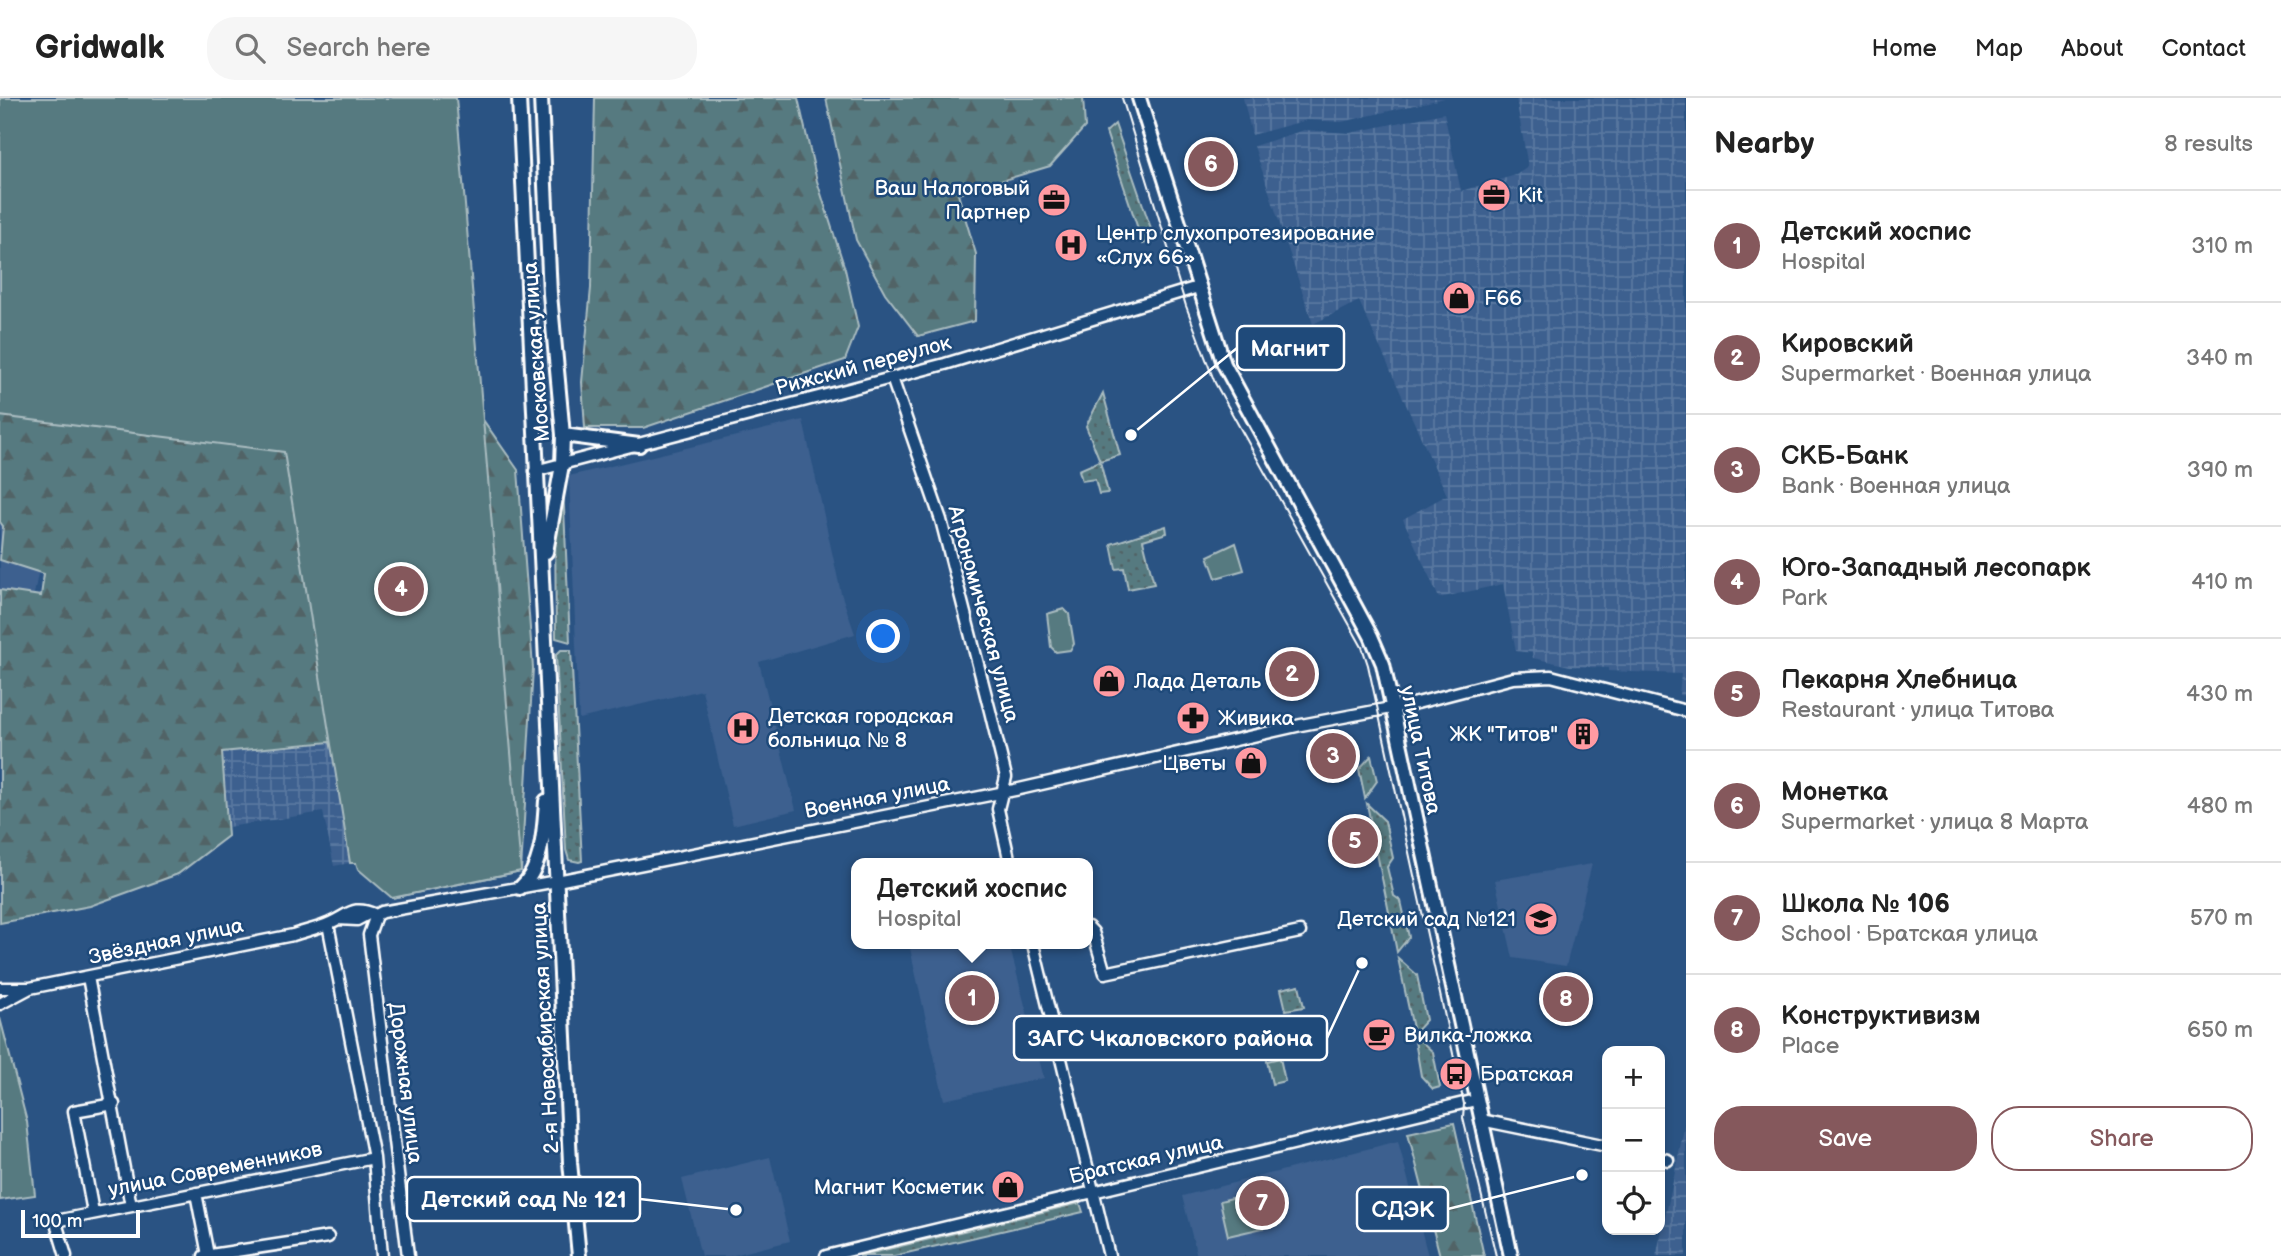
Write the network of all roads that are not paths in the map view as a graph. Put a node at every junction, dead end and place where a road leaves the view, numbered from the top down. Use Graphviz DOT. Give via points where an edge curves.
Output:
graph roads {
  1 [pos="519,98"];
  2 [pos="541,98"];
  3 [pos="1139,98"];
  4 [pos="1198,287"];
  5 [pos="892,378"];
  6 [pos="563,435"];
  7 [pos="639,445"];
  8 [pos="562,465"];
  9 [pos="535,471"];
  10 [pos="543,601"];
  11 [pos="1392,706"];
  12 [pos="1686,710"];
  13 [pos="552,777"];
  14 [pos="1003,792"];
  15 [pos="1009,858"];
  16 [pos="557,881"];
  17 [pos="520,888"];
  18 [pos="373,914"];
  19 [pos="351,916"];
  20 [pos="333,922"];
  21 [pos="1093,932"];
  22 [pos="1300,932"];
  23 [pos="1034,949"];
  24 [pos="88,977"];
  25 [pos="0,988"];
  26 [pos="30,988"];
  27 [pos="0,1004"];
  28 [pos="1476,1100"];
  29 [pos="114,1104"];
  30 [pos="1481,1121"];
  31 [pos="1602,1145"];
  32 [pos="374,1158"];
  33 [pos="1093,1192"];
  34 [pos="196,1193"];
  35 [pos="131,1206"];
  36 [pos="93,1212"];
  37 [pos="328,1237"];
  38 [pos="65,1256"];
  39 [pos="206,1256"];
  40 [pos="382,1256"];
  41 [pos="408,1256"];
  42 [pos="581,1256"];
  43 [pos="826,1256"];
  44 [pos="1109,1256"];
  45 [pos="1511,1256"];
  1 -- 9 [label="main road, Московская улица"];
  2 -- 6 [label="main road, Московская улица" via="550,294"];
  3 -- 4 [label="main road, улица Титова"];
  4 -- 5 [label="street, Рижский переулок"];
  4 -- 11 [label="main road, улица Титова" via="1237,393 1379,653"];
  5 -- 7 [label="street, Рижский переулок"];
  5 -- 14 [label="street, Агрономическая улица" via="951,558 1006,777"];
  6 -- 7 [label="main road"];
  6 -- 8 [label="main road, Московская улица"];
  7 -- 8 [label="street, Рижский переулок"];
  8 -- 9 [label="street, Рижский переулок"];
  8 -- 10 [label="main road, Московская улица" via="549,523"];
  9 -- 10 [label="main road, Московская улица"];
  10 -- 13 [label="main road, Московская улица"];
  11 -- 12 [label="street, Военная улица" via="1537,674"];
  11 -- 14 [label="street, Военная улица"];
  11 -- 28 [label="main road, улица Титова"];
  13 -- 16 [label="main road, Московская улица"];
  13 -- 17 [label="main road" via="544,835 531,876"];
  14 -- 15 [label="street, Агрономическая улица" via="998,809"];
  14 -- 16 [label="street, Военная улица"];
  16 -- 17 [label="street, Военная улица"];
  16 -- 42 [label="main road, 2-я Новосибирская улица" via="570,1162"];
  17 -- 18 [label="street, Военная улица"];
  18 -- 19 [label="street, Военная улица"];
  18 -- 41 [label="street, Дорожная улица" via="369,935"];
  19 -- 20 [label="street, Звёздная улица"];
  20 -- 24 [label="street, Звёздная улица" via="293,935"];
  20 -- 32 [label="street"];
  21 -- 22 [label="street" via="1105,974"];
  23 -- 33 [label="street"];
  24 -- 26 [label="street, Звёздная улица"];
  24 -- 29 [label="street"];
  25 -- 26 [label="street, Звёздная улица"];
  26 -- 27 [label="street"];
  28 -- 30 [label="main road, улица Титова"];
  28 -- 33 [label="street, Братская улица"];
  29 -- 35 [label="street"];
  29 -- 36 [label="street" via="74,1111"];
  30 -- 31 [label="street"];
  30 -- 45 [label="main road, улица Титова"];
  32 -- 34 [label="street, улица Современников"];
  32 -- 40 [label="street"];
  33 -- 43 [label="street, Братская улица"];
  33 -- 44 [label="street"];
  34 -- 35 [label="street, улица Современников"];
  34 -- 39 [label="street"];
  35 -- 36 [label="street, улица Современников"];
  36 -- 38 [label="street, улица Современников" via="61,1220 57,1226"];
  37 -- 39 [label="street"];
}
